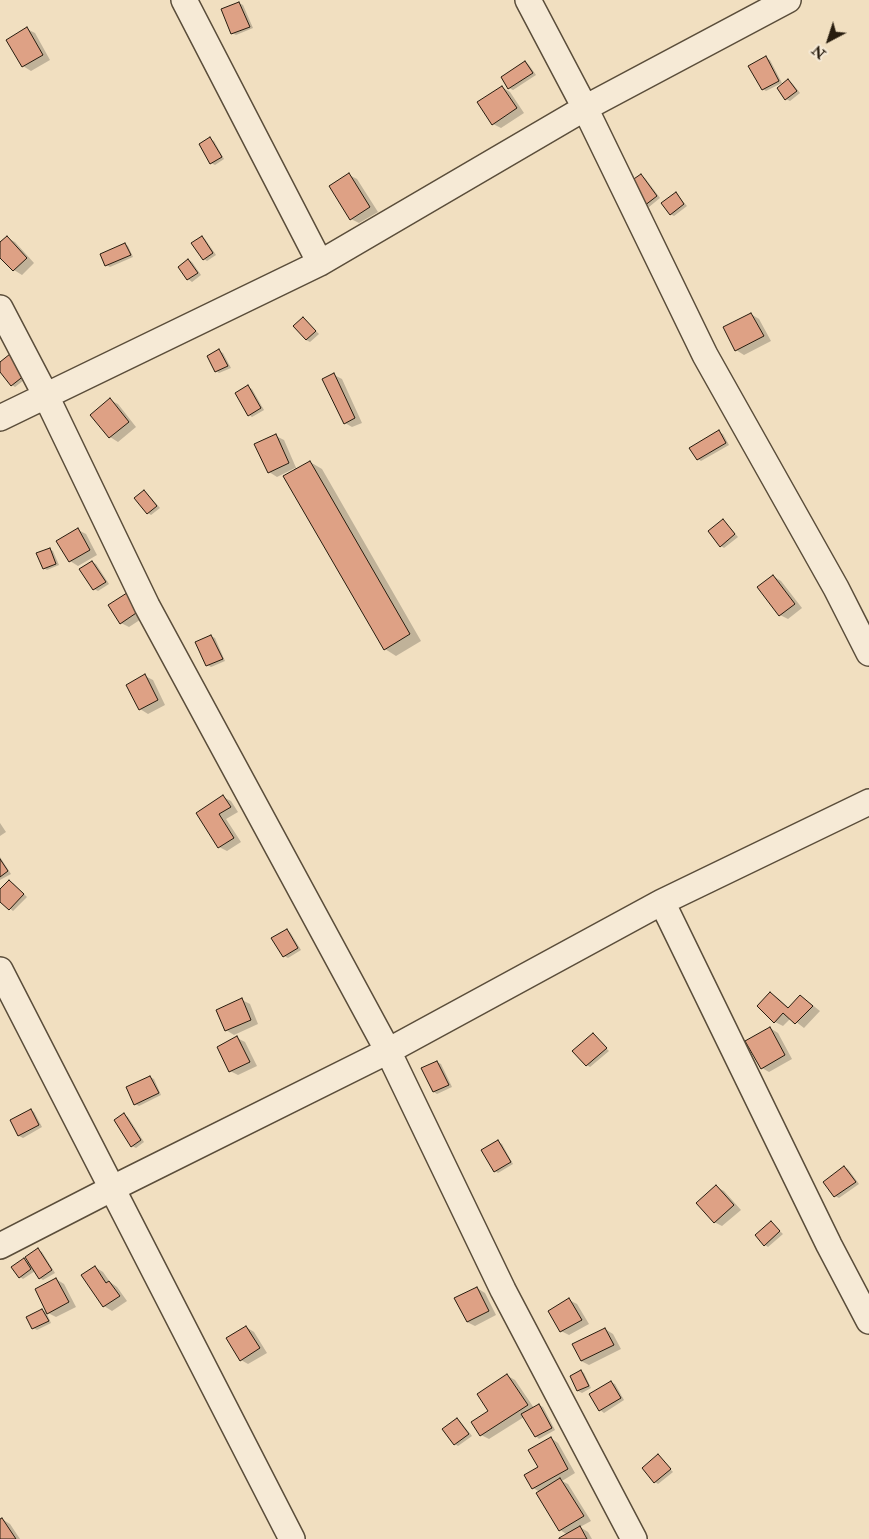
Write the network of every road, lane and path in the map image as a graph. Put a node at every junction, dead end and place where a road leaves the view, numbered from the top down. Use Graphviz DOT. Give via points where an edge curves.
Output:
graph roads {
  1 [pos="184,0"];
  2 [pos="528,0"];
  3 [pos="788,0"];
  4 [pos="585,108"];
  5 [pos="320,264"];
  6 [pos="0,308"];
  7 [pos="46,396"];
  8 [pos="0,418"];
  9 [pos="869,653"];
  10 [pos="869,802"];
  11 [pos="662,902"];
  12 [pos="0,970"];
  13 [pos="388,1051"];
  14 [pos="111,1189"];
  15 [pos="0,1246"];
  16 [pos="869,1321"];
  17 [pos="292,1539"];
  18 [pos="634,1539"];
  1 -- 5 [label="street"];
  2 -- 4 [label="street"];
  3 -- 4 [label="street"];
  4 -- 5 [label="street"];
  4 -- 9 [label="street" via="706,355"];
  5 -- 7 [label="street"];
  6 -- 7 [label="street"];
  7 -- 8 [label="street"];
  7 -- 13 [label="street" via="147,606"];
  10 -- 11 [label="street"];
  11 -- 13 [label="street"];
  11 -- 16 [label="street" via="829,1246"];
  12 -- 14 [label="street"];
  13 -- 14 [label="street"];
  13 -- 18 [label="street" via="503,1290"];
  14 -- 15 [label="street"];
  14 -- 17 [label="street"];
}
